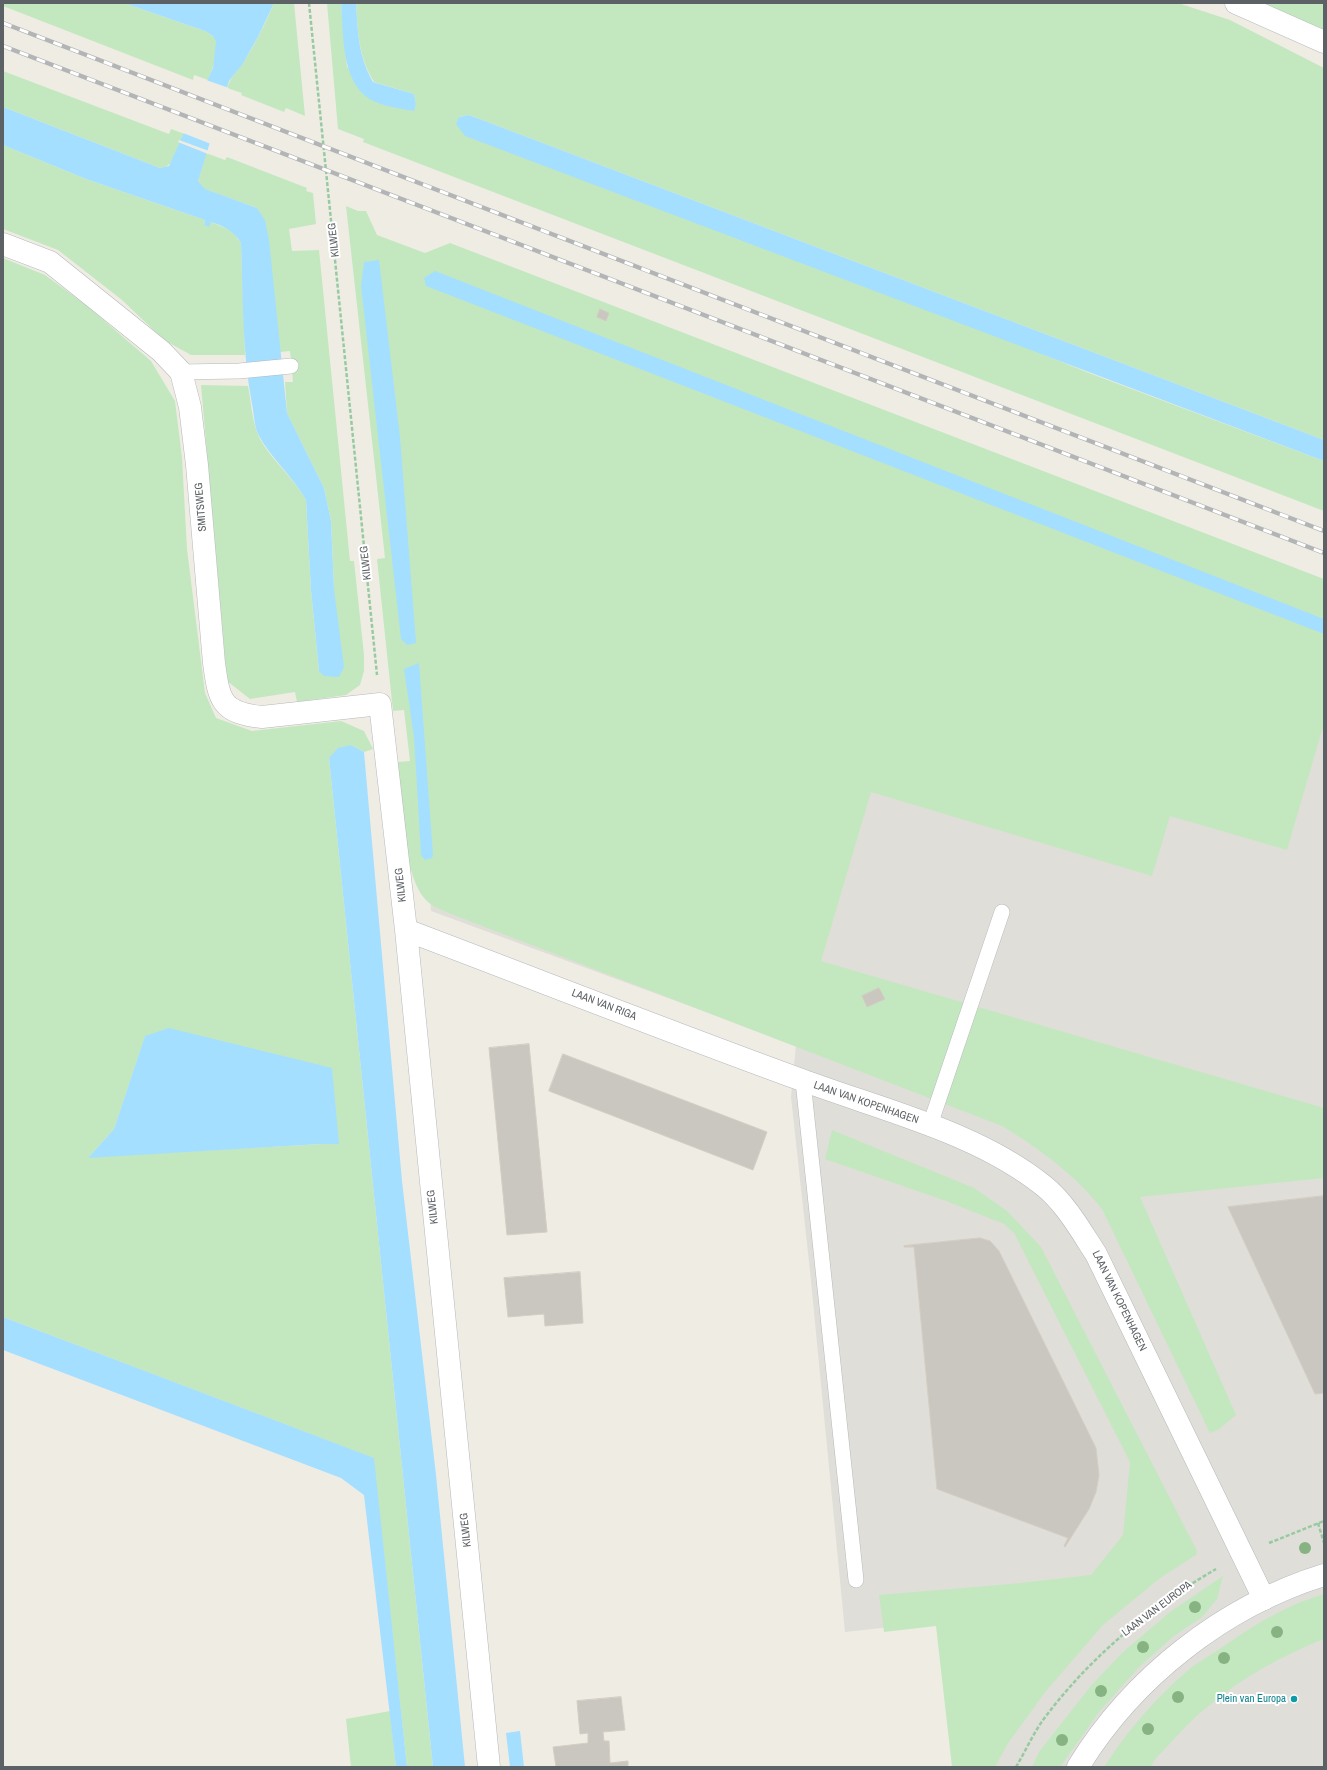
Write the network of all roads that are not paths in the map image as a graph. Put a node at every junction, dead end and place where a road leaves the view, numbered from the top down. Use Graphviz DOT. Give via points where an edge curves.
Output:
graph roads {
  1 [pos="1236,3"];
  2 [pos="1324,42"];
  3 [pos="3,244"];
  4 [pos="291,366"];
  5 [pos="181,372"];
  6 [pos="380,704"];
  7 [pos="1002,912"];
  8 [pos="406,930"];
  9 [pos="803,1080"];
  10 [pos="930,1125"];
  11 [pos="1324,1575"];
  12 [pos="856,1580"];
  13 [pos="1264,1599"];
  14 [pos="489,1767"];
  15 [pos="1078,1767"];
  1 -- 2 [label="street"];
  3 -- 5 [label="street, SMITSWEG" via="50,262 161,351"];
  4 -- 5 [label="lane" via="239,371"];
  5 -- 6 [label="street, SMITSWEG" via="190,407 214,663 217,689 223,702 234,712 262,717"];
  6 -- 8 [label="street, KILWEG"];
  7 -- 10 [label="lane"];
  8 -- 9 [label="street, LAAN VAN RIGA"];
  8 -- 14 [label="street, KILWEG"];
  9 -- 10 [label="street, LAAN VAN KOPENHAGEN"];
  9 -- 12 [label="lane"];
  10 -- 13 [label="street, LAAN VAN KOPENHAGEN" via="1012,1165 1045,1187 1071,1215 1096,1254"];
  11 -- 13 [label="street" via="1303,1581"];
  13 -- 15 [label="street" via="1215,1628 1175,1656 1115,1716"];
}
